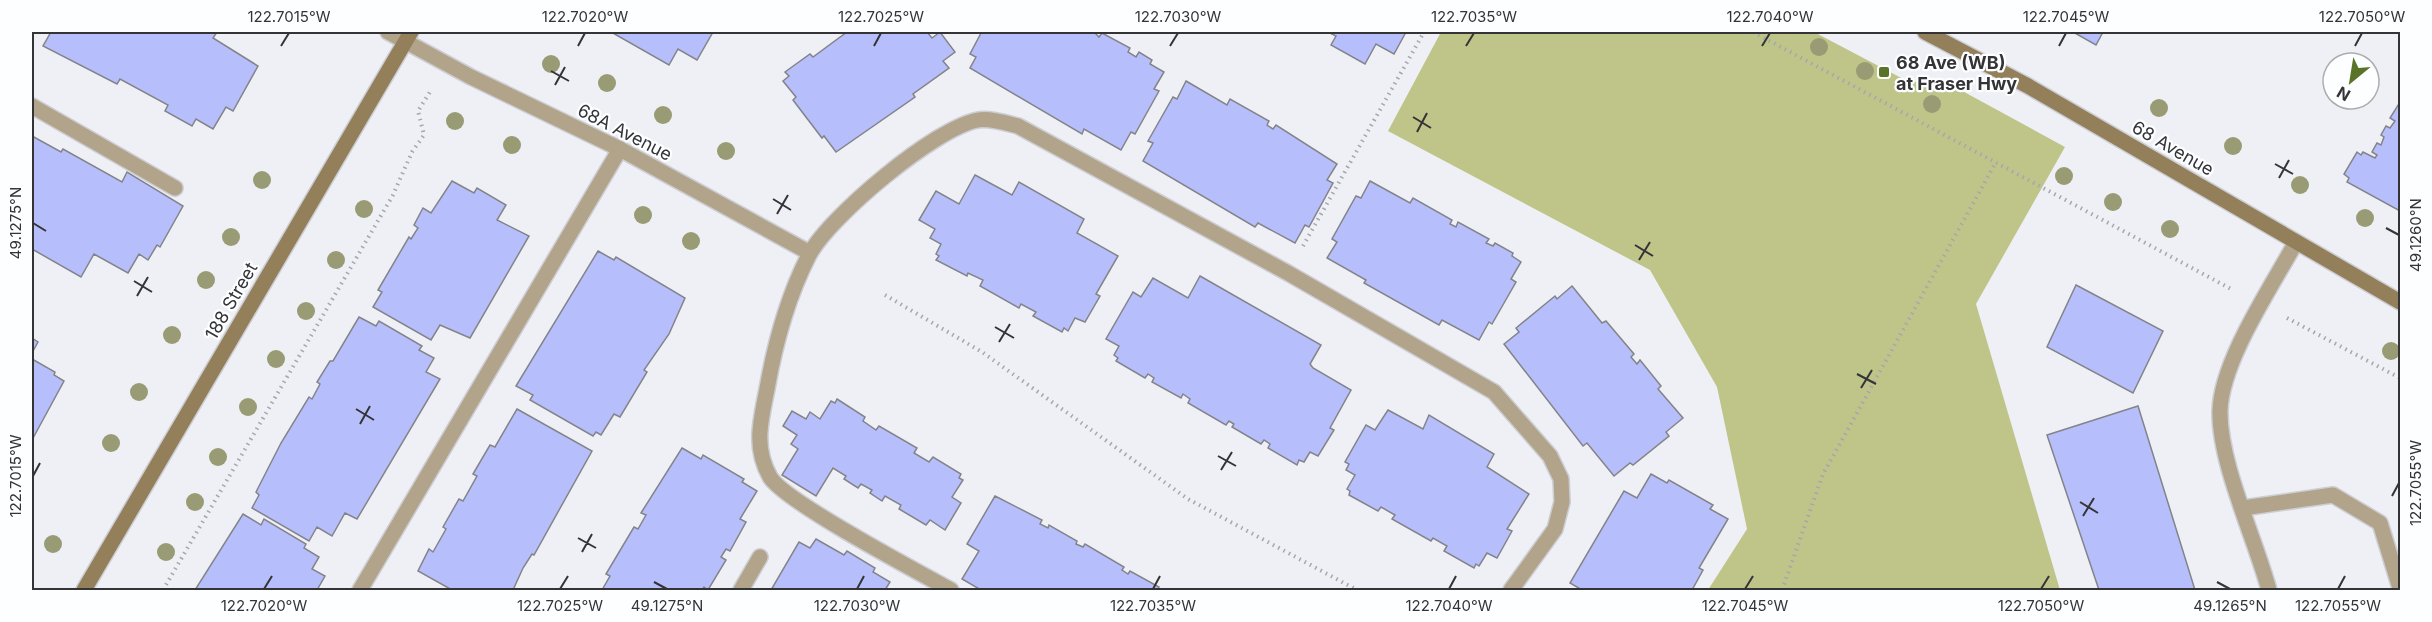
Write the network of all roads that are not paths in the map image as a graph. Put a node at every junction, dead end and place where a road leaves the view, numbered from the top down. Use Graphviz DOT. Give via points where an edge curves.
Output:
graph roads {
  1 [pos="388,32"];
  2 [pos="1925,32"];
  3 [pos="409,36"];
  4 [pos="32,106"];
  5 [pos="620,149"];
  6 [pos="175,188"];
  7 [pos="2296,242"];
  8 [pos="810,253"];
  9 [pos="2400,302"];
  10 [pos="2243,508"];
  11 [pos="760,557"];
  12 [pos="2400,588"];
  13 [pos="84,591"];
  14 [pos="360,591"];
  15 [pos="741,591"];
  16 [pos="951,591"];
  17 [pos="1512,591"];
  18 [pos="2269,591"];
  1 -- 3 [label="street, 68A Avenue"];
  2 -- 7 [label="street, 68 Avenue" via="2028,86"];
  3 -- 5 [label="street, 68A Avenue" via="471,77"];
  3 -- 13 [label="street, 188 Street"];
  4 -- 6 [label="street"];
  5 -- 8 [label="street, 68A Avenue"];
  5 -- 14 [label="street"];
  7 -- 9 [label="street, 68 Avenue"];
  7 -- 10 [label="street" via="2230,366 2220,411 2228,464"];
  8 -- 16 [label="street" via="775,344 758,437 762,460 771,480 800,502"];
  8 -- 17 [label="street" via="863,192 946,132 978,120 1018,126 1288,273 1494,392 1550,456 1561,479 1562,502 1555,529"];
  10 -- 12 [label="street" via="2333,495 2380,523"];
  10 -- 18 [label="street"];
  11 -- 15 [label="street"];
}
